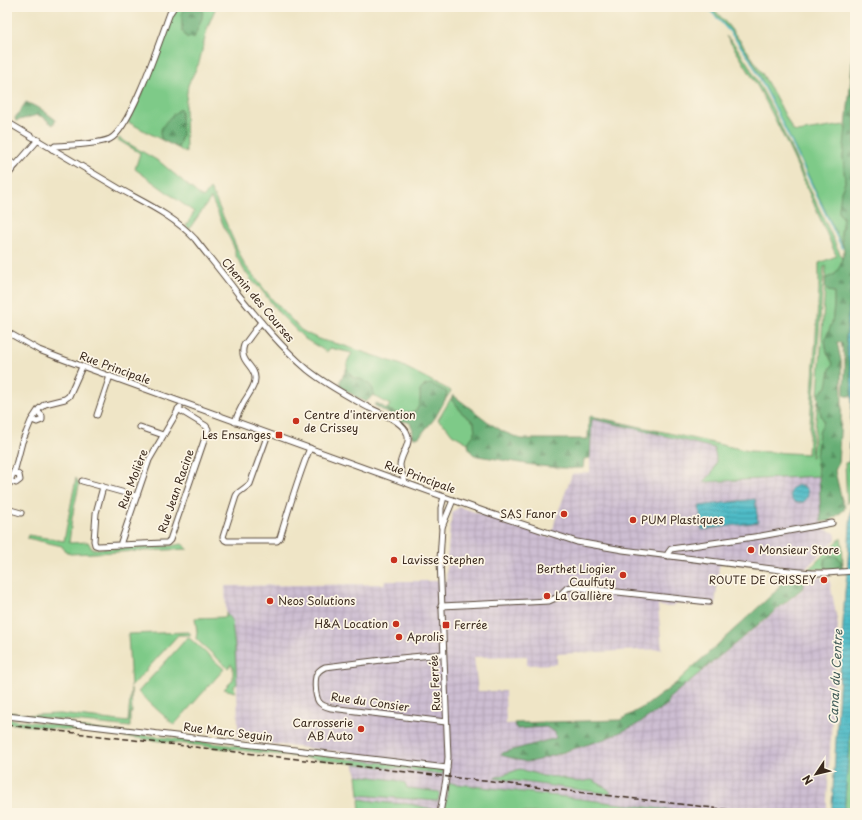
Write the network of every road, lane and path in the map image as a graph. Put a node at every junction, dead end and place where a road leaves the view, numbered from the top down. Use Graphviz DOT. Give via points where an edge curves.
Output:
graph roads {
  1 [pos="174,7"];
  2 [pos="7,122"];
  3 [pos="38,140"];
  4 [pos="52,149"];
  5 [pos="7,160"];
  6 [pos="16,165"];
  7 [pos="7,176"];
  8 [pos="261,322"];
  9 [pos="7,332"];
  10 [pos="82,367"];
  11 [pos="110,376"];
  12 [pos="182,402"];
  13 [pos="178,409"];
  14 [pos="97,415"];
  15 [pos="235,422"];
  16 [pos="140,427"];
  17 [pos="268,434"];
  18 [pos="163,435"];
  19 [pos="310,448"];
  20 [pos="14,472"];
  21 [pos="10,481"];
  22 [pos="82,481"];
  23 [pos="405,482"];
  24 [pos="103,487"];
  25 [pos="7,488"];
  26 [pos="136,496"];
  27 [pos="444,497"];
  28 [pos="453,500"];
  29 [pos="7,509"];
  30 [pos="21,513"];
  31 [pos="832,523"];
  32 [pos="442,528"];
  33 [pos="121,545"];
  34 [pos="668,556"];
  35 [pos="855,571"];
  36 [pos="709,602"];
  37 [pos="442,606"];
  38 [pos="444,654"];
  39 [pos="7,716"];
  40 [pos="446,722"];
  41 [pos="447,768"];
  42 [pos="440,813"];
  1 -- 4 [label="street" via="144,84 117,134 111,139 88,144 55,146"];
  2 -- 3 [label="street, Chemin des Courses"];
  3 -- 4 [label="street, Chemin des Courses"];
  3 -- 6 [label="street"];
  4 -- 8 [label="street, Chemin des Courses" via="186,229"];
  5 -- 6 [label="street"];
  6 -- 7 [label="street"];
  8 -- 15 [label="street" via="242,350 243,357 256,378"];
  8 -- 23 [label="street, Chemin des Courses" via="281,345 328,384 401,425 407,433 408,440 400,465"];
  9 -- 10 [label="street, Rue Principale" via="39,350"];
  10 -- 11 [label="street, Rue Principale"];
  10 -- 20 [label="street" via="69,396 45,404 38,412 42,420 32,420 22,442"];
  11 -- 12 [label="street, Rue Principale"];
  11 -- 14 [label="street"];
  12 -- 13 [label="street, Rue Molière"];
  12 -- 15 [label="street, Rue Principale"];
  13 -- 18 [label="street, Rue Molière"];
  13 -- 33 [label="street, Rue Jean Racine" via="208,429 170,540 163,544"];
  15 -- 17 [label="street, Rue Principale"];
  16 -- 18 [label="street"];
  17 -- 19 [label="street, Rue Principale"];
  17 -- 19 [label="street" via="250,484 236,496 224,537 227,541 277,541 280,538"];
  18 -- 26 [label="street, Rue Molière" via="149,460"];
  19 -- 23 [label="street, Rue Principale"];
  20 -- 21 [label="street"];
  20 -- 21 [label="street" via="19,475 20,480 16,483"];
  21 -- 25 [label="street"];
  22 -- 24 [label="street"];
  23 -- 27 [label="street, Rue Principale"];
  24 -- 26 [label="street"];
  24 -- 33 [label="street, Rue Jean Racine" via="96,513 95,545"];
  26 -- 33 [label="street, Rue Molière"];
  27 -- 28 [label="street, Rue Principale"];
  27 -- 32 [label="street, Rue Ferrée" via="441,508"];
  28 -- 32 [label="street, Rue Ferrée"];
  28 -- 34 [label="street, Rue Principale" via="577,542"];
  29 -- 30 [label="street"];
  31 -- 34 [label="street" via="671,549"];
  32 -- 37 [label="street, Rue Ferrée"];
  34 -- 35 [label="street, Rue Principale" via="793,571"];
  36 -- 37 [label="street" via="572,587 549,601"];
  37 -- 38 [label="street, Rue Ferrée"];
  38 -- 40 [label="street, Rue Ferrée"];
  38 -- 40 [label="street, Rue du Consier" via="325,667 316,675 316,686 319,702 331,708"];
  39 -- 41 [label="street, Rue Marc Seguin"];
  40 -- 41 [label="street, Rue Ferrée"];
  41 -- 42 [label="street, Rue Ferrée"];
}
